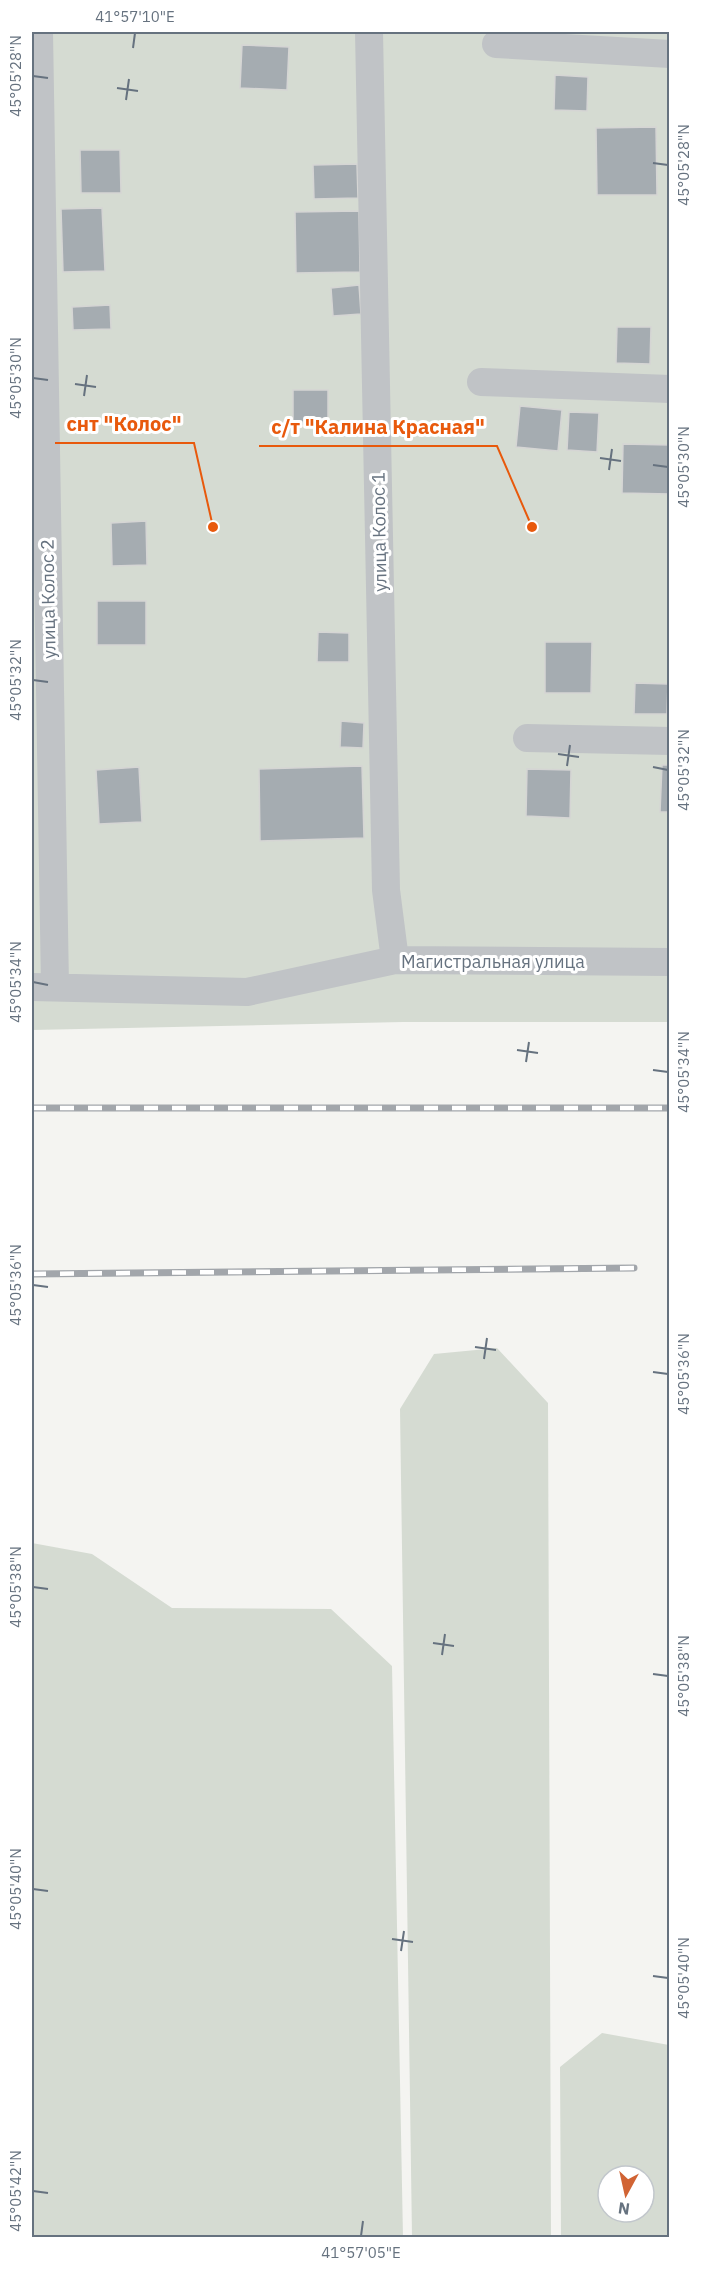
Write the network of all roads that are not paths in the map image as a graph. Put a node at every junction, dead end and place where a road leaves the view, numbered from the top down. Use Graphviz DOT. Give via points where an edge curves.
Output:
graph roads {
  1 [pos="39,32"];
  2 [pos="369,32"];
  3 [pos="496,44"];
  4 [pos="669,54"];
  5 [pos="482,382"];
  6 [pos="669,389"];
  7 [pos="527,738"];
  8 [pos="669,741"];
  9 [pos="395,960"];
  10 [pos="669,962"];
  11 [pos="43,987"];
  1 -- 11 [label="street, улица Колос 2"];
  2 -- 9 [label="street, улица Колос 1" via="386,890"];
  3 -- 4 [label="street"];
  5 -- 6 [label="street"];
  7 -- 8 [label="street"];
  9 -- 10 [label="street, Магистральная улица"];
  9 -- 11 [label="street, Магистральная улица" via="247,992"];
}
